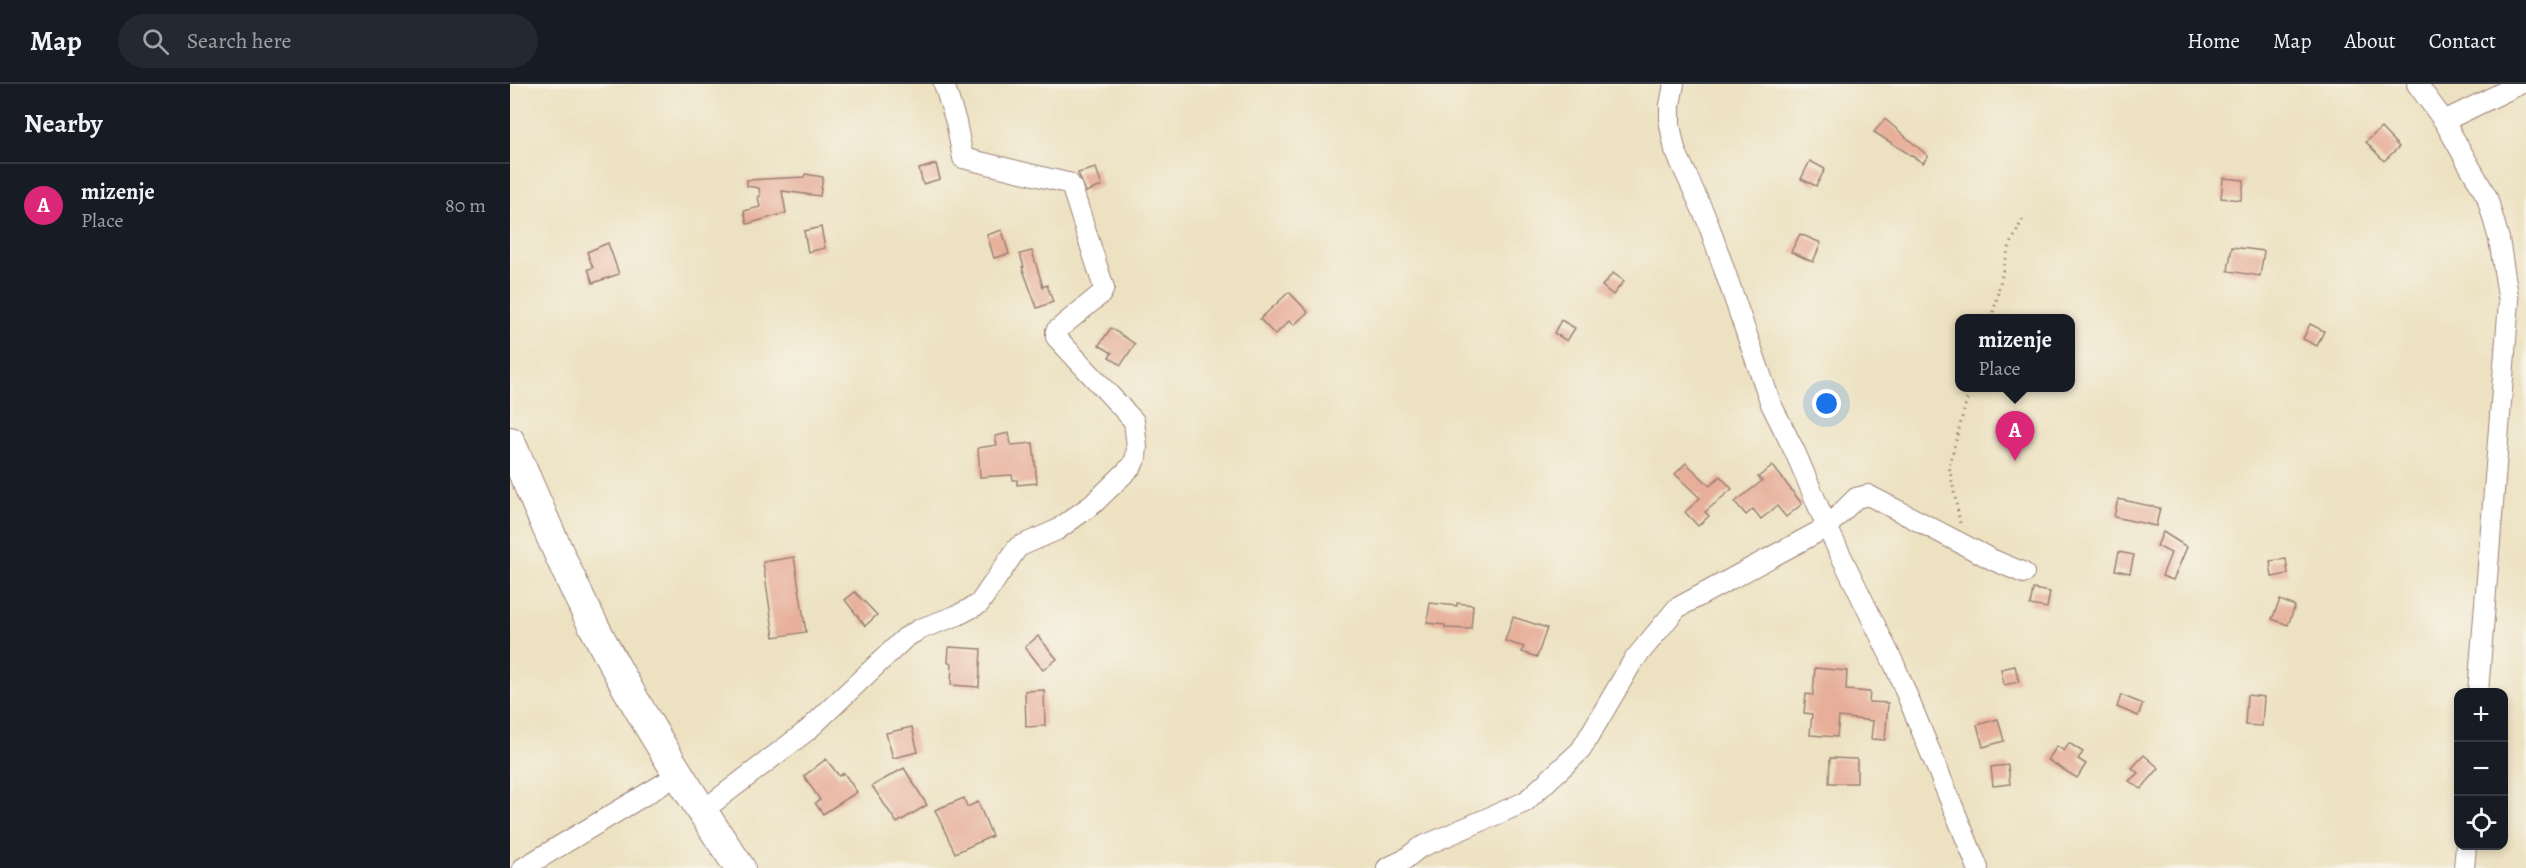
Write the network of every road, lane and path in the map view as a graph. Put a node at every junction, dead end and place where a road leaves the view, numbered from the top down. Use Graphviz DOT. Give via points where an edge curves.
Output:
graph roads {
  1 [pos="945,84"];
  2 [pos="1674,84"];
  3 [pos="2417,84"];
  4 [pos="2520,84"];
  5 [pos="2444,121"];
  6 [pos="2024,216"];
  7 [pos="1993,314"];
  8 [pos="1969,392"];
  9 [pos="510,442"];
  10 [pos="1827,527"];
  11 [pos="1967,546"];
  12 [pos="2024,573"];
  13 [pos="2478,688"];
  14 [pos="678,775"];
  15 [pos="701,812"];
  16 [pos="2466,850"];
  17 [pos="523,868"];
  18 [pos="740,868"];
  19 [pos="1387,868"];
  20 [pos="1978,868"];
  21 [pos="2464,868"];
  1 -- 15 [label="street" via="963,158 1069,183 1072,188 1104,288 1056,331 1056,337 1134,421 1136,457 1132,466 1093,504 1057,530 1018,547 979,604 905,638 808,730"];
  2 -- 10 [label="street" via="1670,105 1674,150 1707,220 1771,404"];
  3 -- 5 [label="street"];
  4 -- 5 [label="street"];
  5 -- 13 [label="street" via="2487,197 2499,239 2509,302"];
  6 -- 7 [label="path" via="2008,250"];
  8 -- 11 [label="path" via="1949,466 1956,512"];
  9 -- 14 [label="highway" via="587,613"];
  10 -- 11 [label="street" via="1856,498 1868,495"];
  10 -- 19 [label="street" via="1677,608 1633,662 1581,750 1525,802 1419,848"];
  10 -- 20 [label="street" via="1898,673"];
  11 -- 12 [label="street"];
  14 -- 15 [label="highway"];
  14 -- 17 [label="street"];
  15 -- 18 [label="highway"];
  16 -- 21 [label="street"];
}
